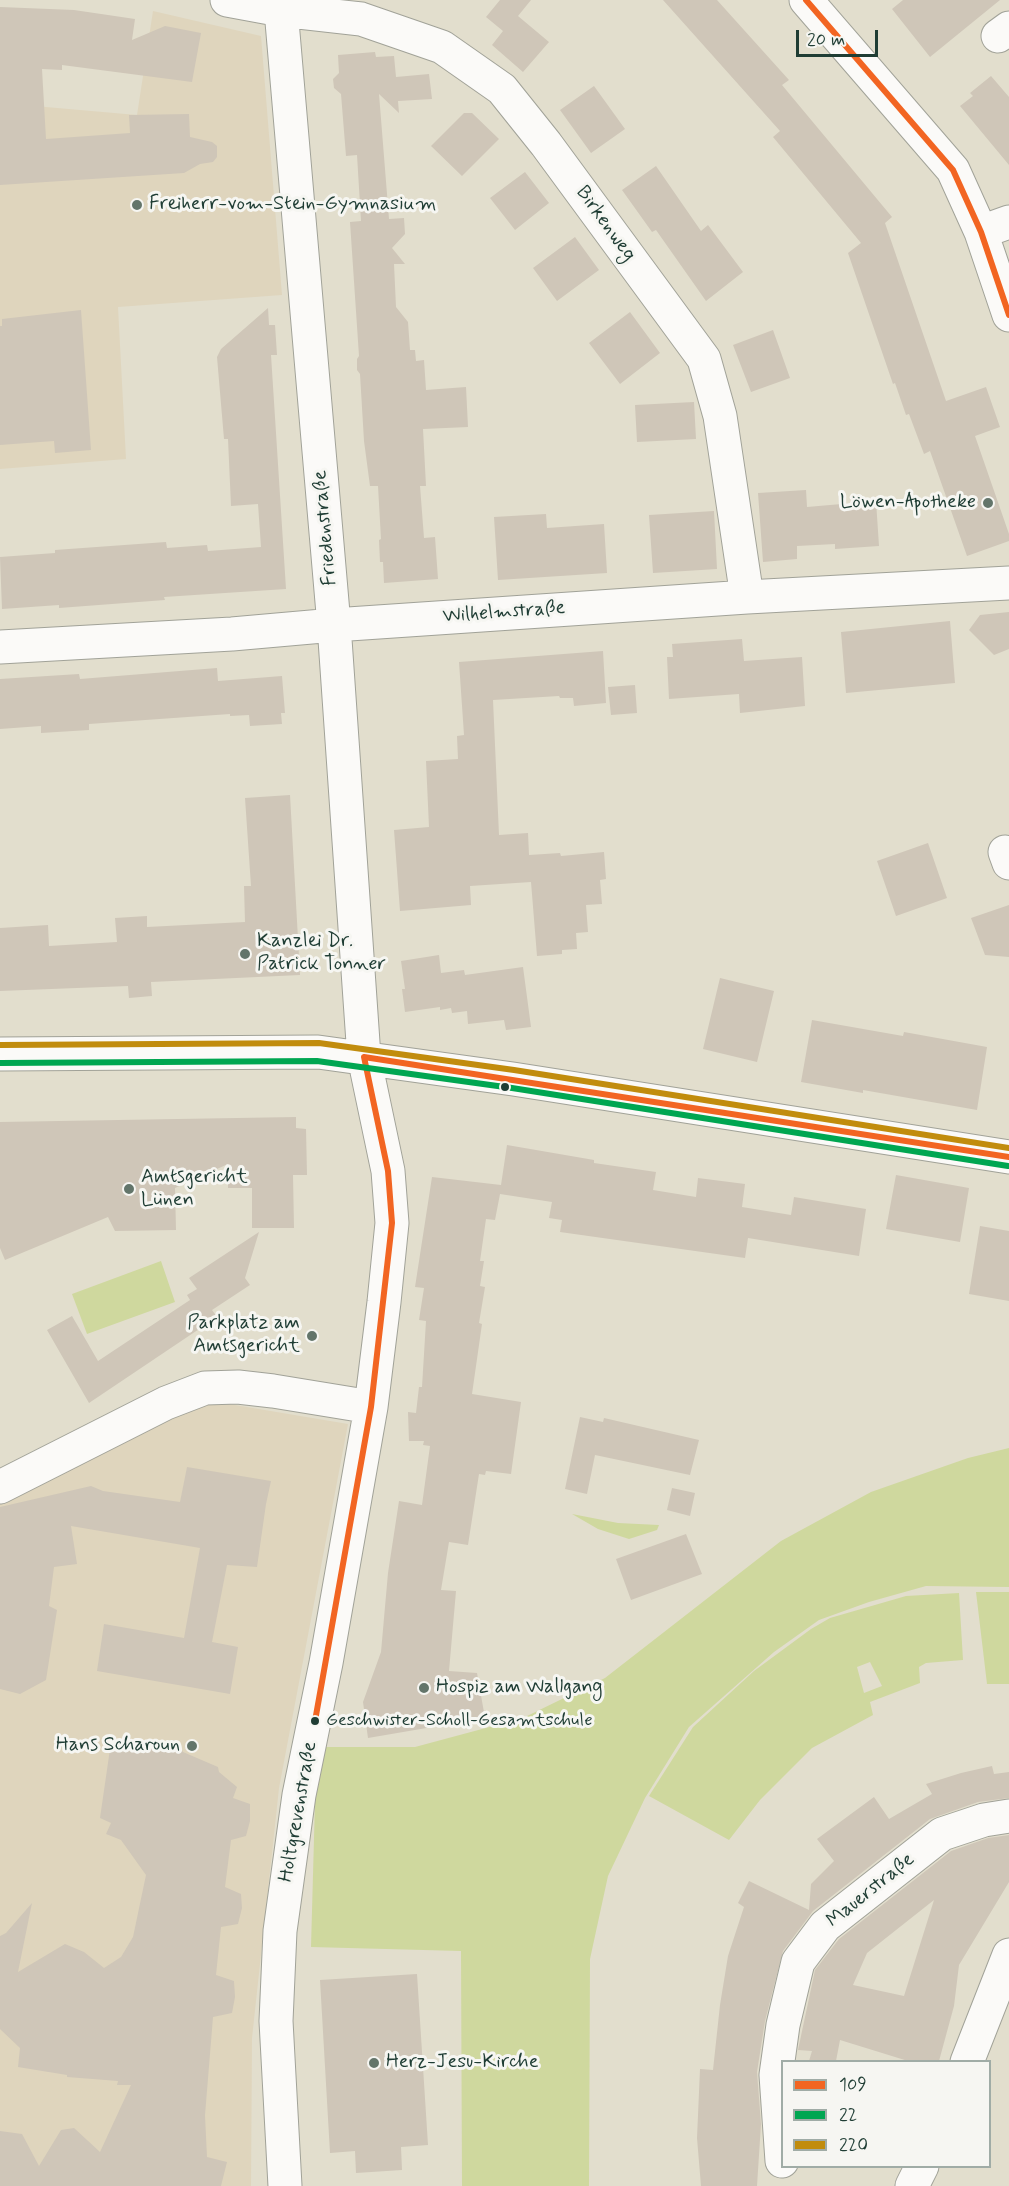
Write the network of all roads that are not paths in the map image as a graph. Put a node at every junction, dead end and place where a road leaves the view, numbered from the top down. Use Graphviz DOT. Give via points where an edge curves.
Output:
graph roads {
  1 [pos="227,0"];
  2 [pos="806,0"];
  3 [pos="284,5"];
  4 [pos="995,227"];
  5 [pos="1009,315"];
  6 [pos="1009,583"];
  7 [pos="747,597"];
  8 [pos="334,625"];
  9 [pos="0,647"];
  10 [pos="0,1054"];
  11 [pos="364,1058"];
  12 [pos="1009,1157"];
  13 [pos="370,1407"];
  14 [pos="0,1487"];
  15 [pos="1009,1816"];
  16 [pos="1009,1956"];
  17 [pos="967,2060"];
  18 [pos="781,2136"];
  19 [pos="783,2168"];
  20 [pos="921,2168"];
  21 [pos="285,2186"];
  22 [pos="784,2186"];
  23 [pos="912,2186"];
  1 -- 3 [label="street, Birkenweg"];
  2 -- 4 [label="street" via="953,170"];
  3 -- 7 [label="street, Birkenweg" via="360,18 442,47 502,89 546,144 704,359 720,416"];
  3 -- 8 [label="street, Friedenstraße"];
  4 -- 5 [label="street"];
  6 -- 7 [label="street, Wilhelmstraße"];
  7 -- 8 [label="street, Wilhelmstraße"];
  8 -- 9 [label="street, Wilhelmstraße"];
  8 -- 11 [label="street, Friedenstraße"];
  10 -- 11 [label="street" via="318,1052"];
  11 -- 12 [label="street"];
  11 -- 13 [label="street, Friedenstraße" via="388,1171 392,1223"];
  13 -- 14 [label="street" via="273,1391 205,1388 166,1403"];
  13 -- 21 [label="street, Holtgrevenstraße" via="299,1795 280,1931 276,2021"];
  15 -- 18 [label="street, Mauerstraße" via="942,1834 825,1926 798,1962 776,2075"];
  16 -- 17 [label="street"];
  19 -- 22 [label="street"];
  20 -- 23 [label="street"];
}
